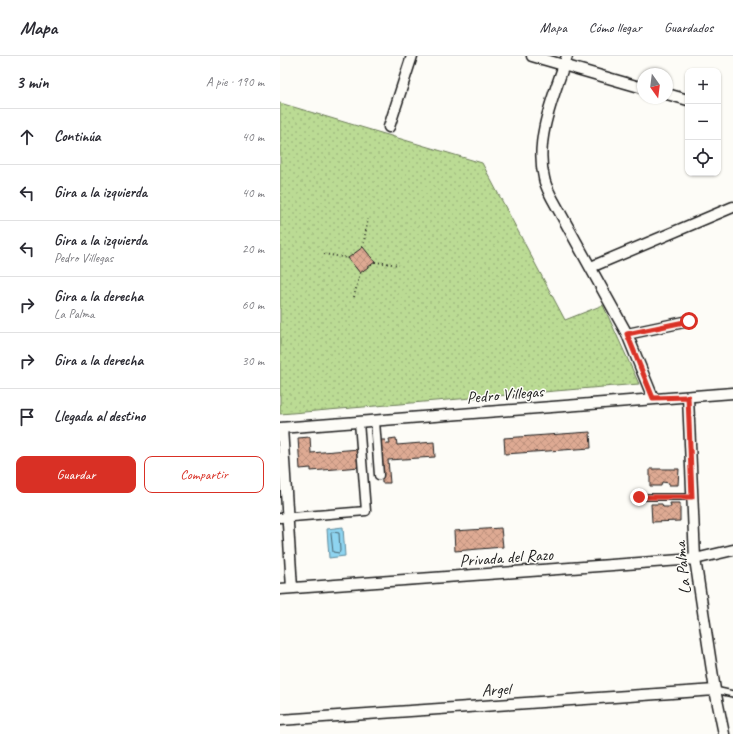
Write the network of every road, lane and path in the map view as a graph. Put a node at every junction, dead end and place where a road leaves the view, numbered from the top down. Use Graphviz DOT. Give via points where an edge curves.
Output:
graph roads {
  1 [pos="412,56"];
  2 [pos="532,56"];
  3 [pos="567,56"];
  4 [pos="564,66"];
  5 [pos="637,86"];
  6 [pos="673,96"];
  7 [pos="685,99"];
  8 [pos="389,127"];
  9 [pos="733,207"];
  10 [pos="368,219"];
  11 [pos="363,247"];
  12 [pos="324,254"];
  13 [pos="348,258"];
  14 [pos="375,262"];
  15 [pos="399,265"];
  16 [pos="592,267"];
  17 [pos="360,273"];
  18 [pos="354,297"];
  19 [pos="689,321"];
  20 [pos="627,334"];
  21 [pos="733,393"];
  22 [pos="688,397"];
  23 [pos="653,398"];
  24 [pos="375,421"];
  25 [pos="359,422"];
  26 [pos="281,428"];
  27 [pos="379,475"];
  28 [pos="639,497"];
  29 [pos="692,497"];
  30 [pos="284,518"];
  31 [pos="733,550"];
  32 [pos="695,559"];
  33 [pos="292,588"];
  34 [pos="280,589"];
  35 [pos="715,690"];
  36 [pos="733,694"];
  37 [pos="280,720"];
  38 [pos="724,734"];
  1 -- 8 [label="street"];
  2 -- 4 [label="street"];
  3 -- 4 [label="street"];
  4 -- 5 [label="street"];
  4 -- 16 [label="street" via="545,126 542,158 544,179 552,198"];
  6 -- 7 [label="street"];
  9 -- 16 [label="street"];
  10 -- 11 [label="path"];
  12 -- 13 [label="path"];
  14 -- 15 [label="path"];
  16 -- 20 [label="street"];
  17 -- 18 [label="path"];
  19 -- 20 [label="street"];
  20 -- 23 [label="street"];
  21 -- 22 [label="street, Pedro Villegas"];
  22 -- 23 [label="street, Pedro Villegas"];
  22 -- 29 [label="street, La Palma"];
  23 -- 24 [label="street, Pedro Villegas"];
  24 -- 25 [label="street, Pedro Villegas"];
  24 -- 27 [label="street"];
  25 -- 26 [label="street, Pedro Villegas"];
  25 -- 30 [label="street" via="366,511"];
  26 -- 30 [label="street"];
  28 -- 29 [label="lane"];
  29 -- 32 [label="street, La Palma"];
  30 -- 33 [label="street"];
  31 -- 32 [label="street, Privada del Razo"];
  32 -- 33 [label="street, Privada del Razo"];
  32 -- 35 [label="street, La Palma"];
  33 -- 34 [label="street, Privada del Razo"];
  35 -- 36 [label="lane"];
  35 -- 37 [label="street, Argel"];
  35 -- 38 [label="street, La Palma"];
}
